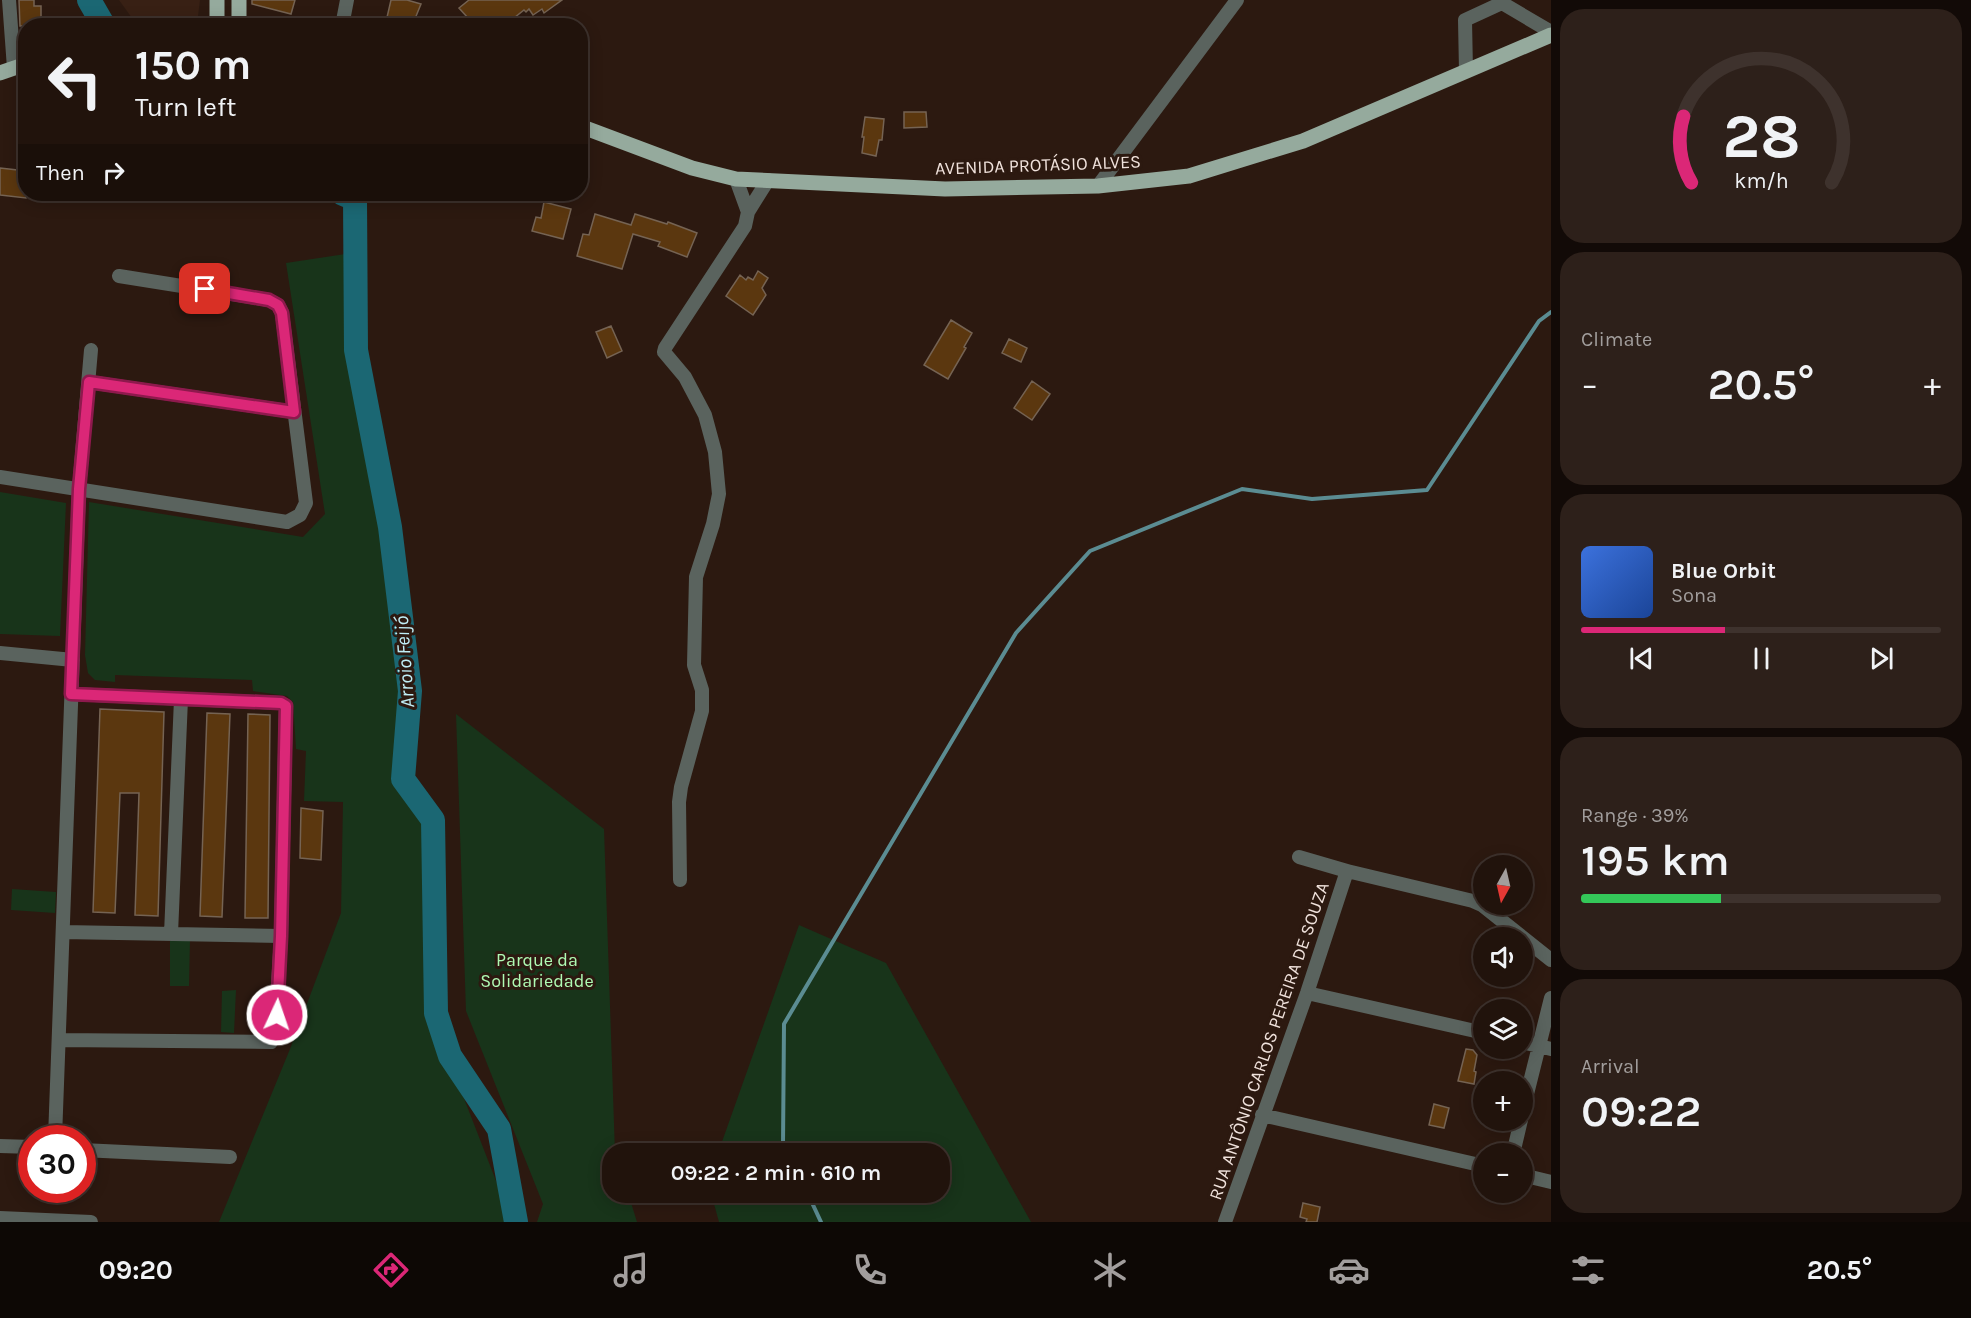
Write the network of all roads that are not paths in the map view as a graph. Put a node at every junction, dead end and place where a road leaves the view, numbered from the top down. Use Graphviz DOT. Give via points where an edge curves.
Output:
graph roads {
  1 [pos="9,0"];
  2 [pos="217,0"];
  3 [pos="239,0"];
  4 [pos="347,0"];
  5 [pos="1237,0"];
  6 [pos="217,18"];
  7 [pos="239,18"];
  8 [pos="344,18"];
  9 [pos="1551,33"];
  10 [pos="13,68"];
  11 [pos="1466,71"];
  12 [pos="588,129"];
  13 [pos="736,179"];
  14 [pos="768,180"];
  15 [pos="1098,186"];
  16 [pos="748,212"];
  17 [pos="119,276"];
  18 [pos="91,350"];
  19 [pos="89,382"];
  20 [pos="294,412"];
  21 [pos="0,477"];
  22 [pos="79,489"];
  23 [pos="0,653"];
  24 [pos="73,660"];
  25 [pos="71,694"];
  26 [pos="181,699"];
  27 [pos="1299,857"];
  28 [pos="1347,871"];
  29 [pos="680,880"];
  30 [pos="63,932"];
  31 [pos="171,934"];
  32 [pos="281,936"];
  33 [pos="1551,960"];
  34 [pos="1307,993"];
  35 [pos="1551,998"];
  36 [pos="1473,1031"];
  37 [pos="59,1040"];
  38 [pos="1545,1048"];
  39 [pos="1533,1082"];
  40 [pos="1262,1115"];
  41 [pos="56,1125"];
  42 [pos="0,1146"];
  43 [pos="18,1147"];
  44 [pos="96,1151"];
  45 [pos="230,1157"];
  46 [pos="1473,1163"];
  47 [pos="1533,1178"];
  48 [pos="1551,1182"];
  49 [pos="0,1218"];
  50 [pos="91,1222"];
  51 [pos="1225,1222"];
  1 -- 10 [label="street"];
  2 -- 6 [label="main road"];
  3 -- 7 [label="main road"];
  4 -- 8 [label="street"];
  5 -- 15 [label="street"];
  9 -- 11 [label="main road, AVENIDA PROTÁSIO ALVES"];
  9 -- 11 [label="street" via="1502,3 1466,20"];
  11 -- 15 [label="main road, AVENIDA PROTÁSIO ALVES" via="1303,141 1223,166 1189,176"];
  12 -- 13 [label="main road, AVENIDA PROTÁSIO ALVES" via="692,168"];
  13 -- 14 [label="main road, AVENIDA PROTÁSIO ALVES"];
  13 -- 16 [label="street"];
  14 -- 15 [label="main road, AVENIDA PROTÁSIO ALVES" via="945,189"];
  14 -- 16 [label="street"];
  16 -- 29 [label="street" via="745,226 664,352 685,377 705,415 715,452 719,494 696,577 694,665 702,690 702,711 679,802"];
  17 -- 20 [label="street" via="269,300 278,305"];
  18 -- 19 [label="street"];
  19 -- 20 [label="street"];
  19 -- 22 [label="street"];
  20 -- 22 [label="street" via="306,503 300,515 287,522"];
  21 -- 22 [label="street"];
  22 -- 24 [label="street"];
  23 -- 24 [label="street"];
  24 -- 25 [label="street"];
  25 -- 26 [label="street"];
  25 -- 30 [label="street"];
  26 -- 31 [label="street"];
  26 -- 32 [label="street" via="286,706"];
  27 -- 28 [label="street"];
  28 -- 33 [label="street" via="1473,901"];
  28 -- 34 [label="street, RUA ANTÔNIO CARLOS PEREIRA DE SOUZA"];
  30 -- 31 [label="street"];
  30 -- 37 [label="street"];
  31 -- 32 [label="street"];
  32 -- 37 [label="street" via="275,1035 271,1042"];
  34 -- 36 [label="street"];
  34 -- 40 [label="street, RUA ANTÔNIO CARLOS PEREIRA DE SOUZA"];
  35 -- 38 [label="street"];
  37 -- 41 [label="street"];
  38 -- 39 [label="street"];
  40 -- 46 [label="street"];
  40 -- 51 [label="street, RUA ANTÔNIO CARLOS PEREIRA DE SOUZA"];
  42 -- 43 [label="street"];
  44 -- 45 [label="street"];
  47 -- 48 [label="street"];
  49 -- 50 [label="street"];
}
